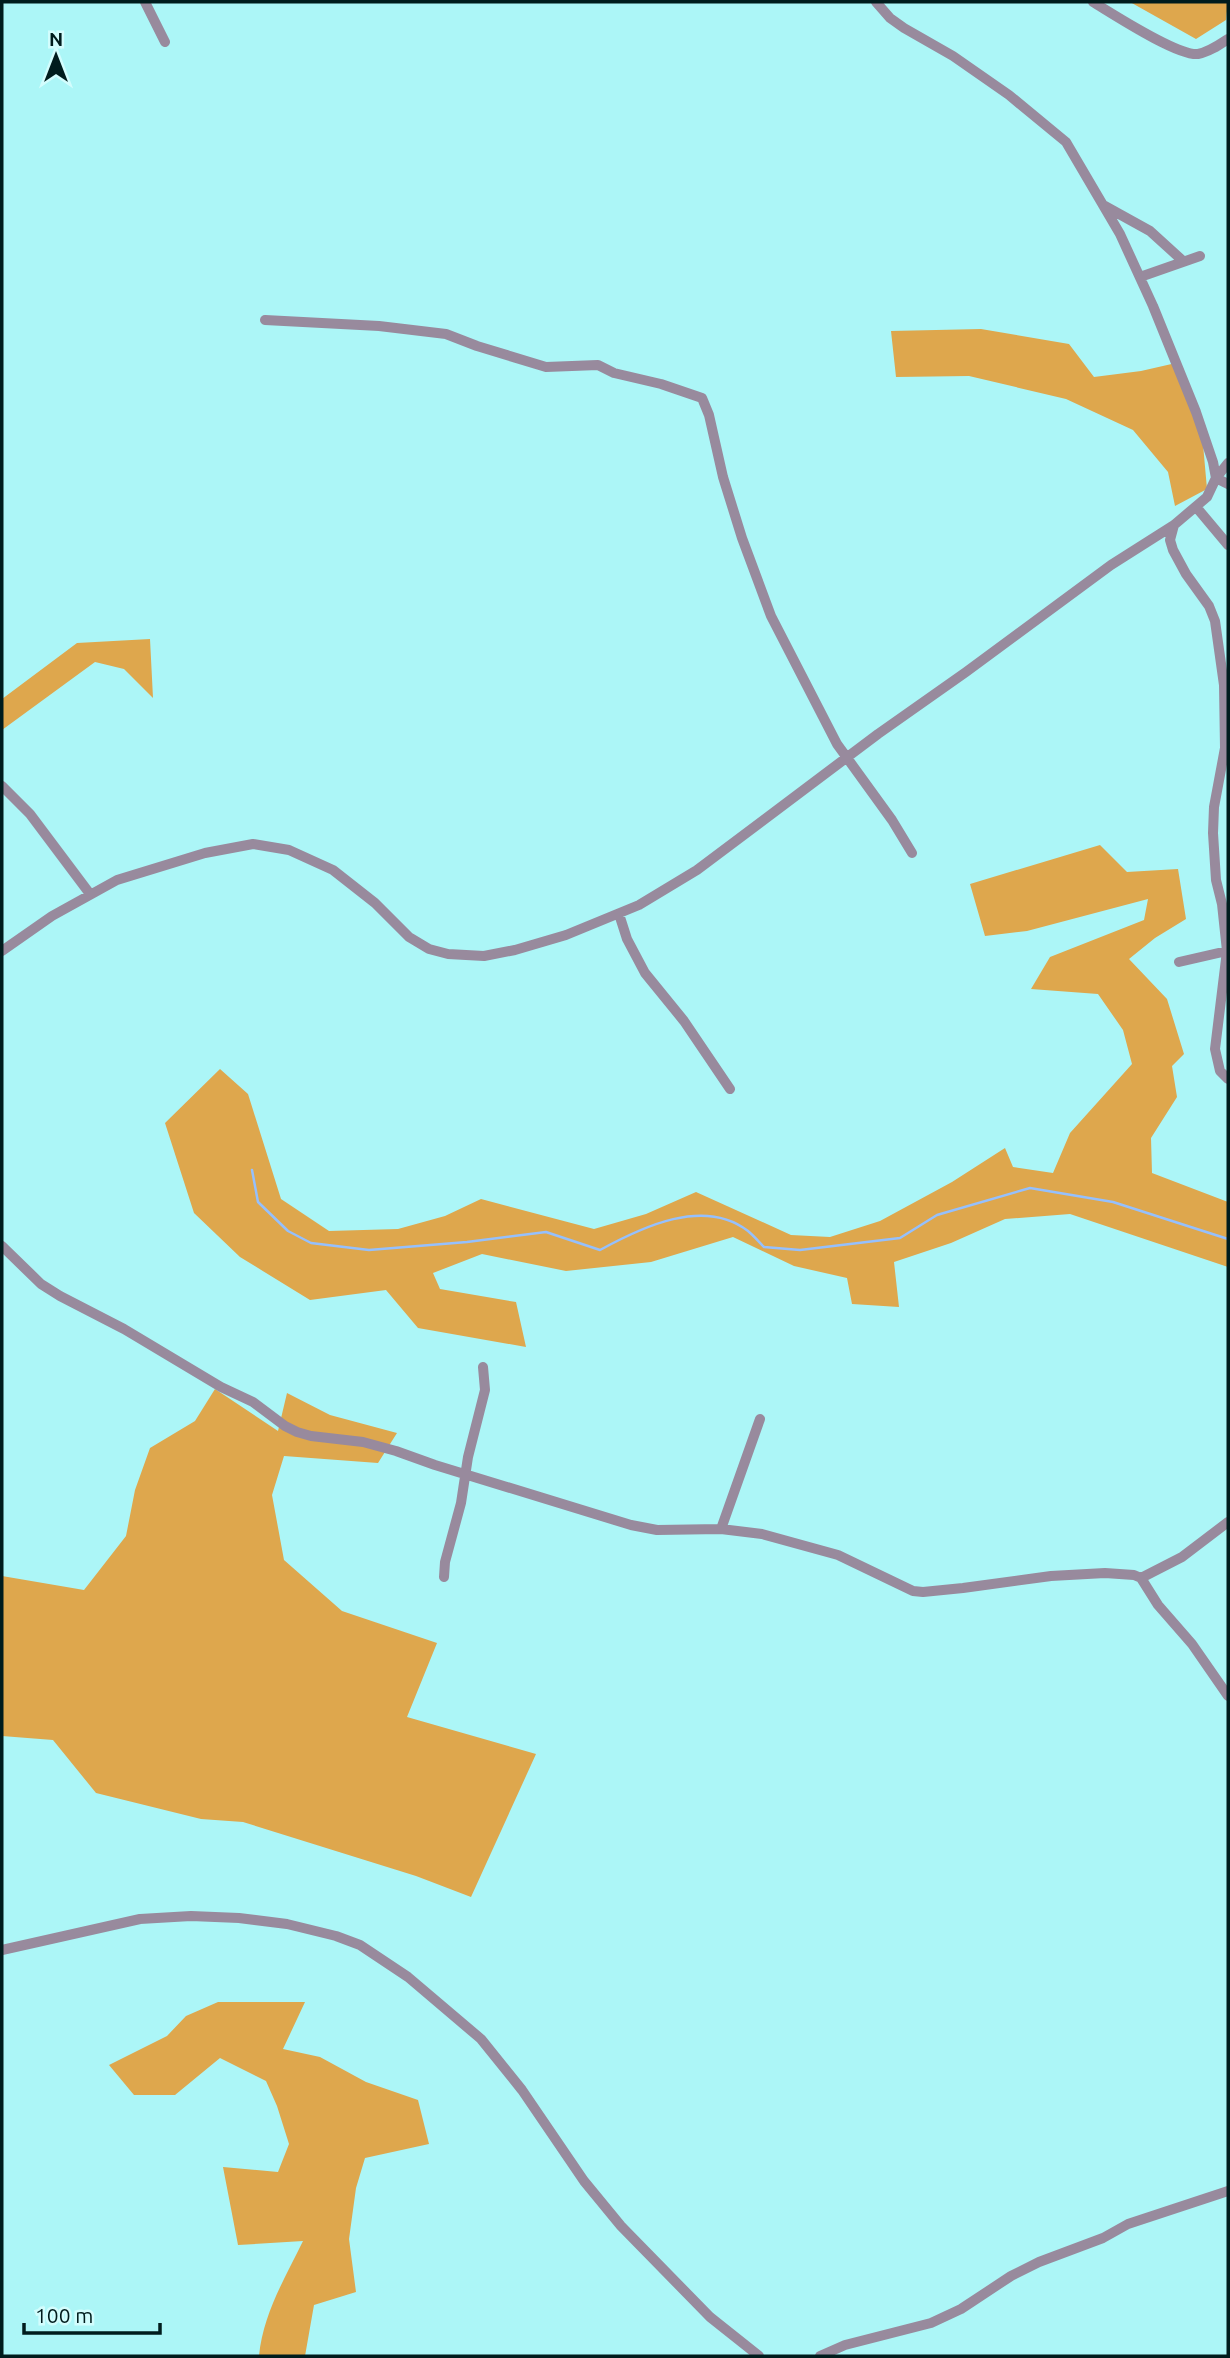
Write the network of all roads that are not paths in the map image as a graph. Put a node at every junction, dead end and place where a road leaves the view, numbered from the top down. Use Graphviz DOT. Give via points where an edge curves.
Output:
graph roads {
  1 [pos="145,2"];
  2 [pos="876,2"];
  3 [pos="1093,2"];
  4 [pos="1228,39"];
  5 [pos="165,42"];
  6 [pos="1104,205"];
  7 [pos="1200,256"];
  8 [pos="1183,261"];
  9 [pos="1140,277"];
  10 [pos="265,320"];
  11 [pos="1228,463"];
  12 [pos="1216,478"];
  13 [pos="1228,484"];
  14 [pos="1197,508"];
  15 [pos="1174,525"];
  16 [pos="1228,545"];
  17 [pos="845,758"];
  18 [pos="2,786"];
  19 [pos="912,853"];
  20 [pos="90,894"];
  21 [pos="619,914"];
  22 [pos="2,951"];
  23 [pos="1227,951"];
  24 [pos="1179,962"];
  25 [pos="1228,1079"];
  26 [pos="730,1089"];
  27 [pos="2,1246"];
  28 [pos="483,1367"];
  29 [pos="760,1419"];
  30 [pos="465,1474"];
  31 [pos="1228,1522"];
  32 [pos="721,1529"];
  33 [pos="444,1577"];
  34 [pos="1141,1578"];
  35 [pos="1228,1696"];
  36 [pos="2,1950"];
  37 [pos="1228,2191"];
  38 [pos="759,2356"];
  39 [pos="820,2356"];
  1 -- 5 [label="street"];
  2 -- 6 [label="street" via="904,28 1043,121 1066,142"];
  3 -- 4 [label="street" via="1193,54"];
  6 -- 8 [label="street" via="1150,231"];
  6 -- 9 [label="street"];
  7 -- 8 [label="street"];
  8 -- 9 [label="street"];
  9 -- 12 [label="street" via="1196,412"];
  10 -- 17 [label="street" via="446,334 547,367 598,365 702,398 742,538 771,617"];
  11 -- 12 [label="street"];
  12 -- 13 [label="street"];
  12 -- 14 [label="street"];
  14 -- 15 [label="street"];
  14 -- 16 [label="street"];
  15 -- 17 [label="street" via="1111,565"];
  15 -- 23 [label="street" via="1173,550 1209,606 1222,662 1225,748 1213,833"];
  17 -- 19 [label="street"];
  17 -- 21 [label="street" via="697,870"];
  18 -- 20 [label="street" via="30,814"];
  20 -- 21 [label="street" via="140,872 253,844 289,850 333,870 418,944 448,954 499,954"];
  20 -- 22 [label="street"];
  21 -- 26 [label="street" via="645,973"];
  23 -- 24 [label="street"];
  23 -- 25 [label="street" via="1215,1049 1220,1071"];
  27 -- 30 [label="street" via="51,1290 253,1402 285,1426 311,1436 363,1442"];
  28 -- 30 [label="street" via="485,1390"];
  29 -- 32 [label="street"];
  30 -- 32 [label="street" via="648,1528"];
  30 -- 33 [label="street"];
  31 -- 34 [label="street" via="1182,1556"];
  32 -- 34 [label="street" via="762,1534 838,1555 913,1591 1051,1576 1126,1573"];
  34 -- 35 [label="street"];
  36 -- 38 [label="street" via="167,1917 261,1920 360,1945 408,1976 481,2039 621,2226 710,2317"];
  37 -- 39 [label="street" via="1128,2224 1039,2262 931,2323"];
}
